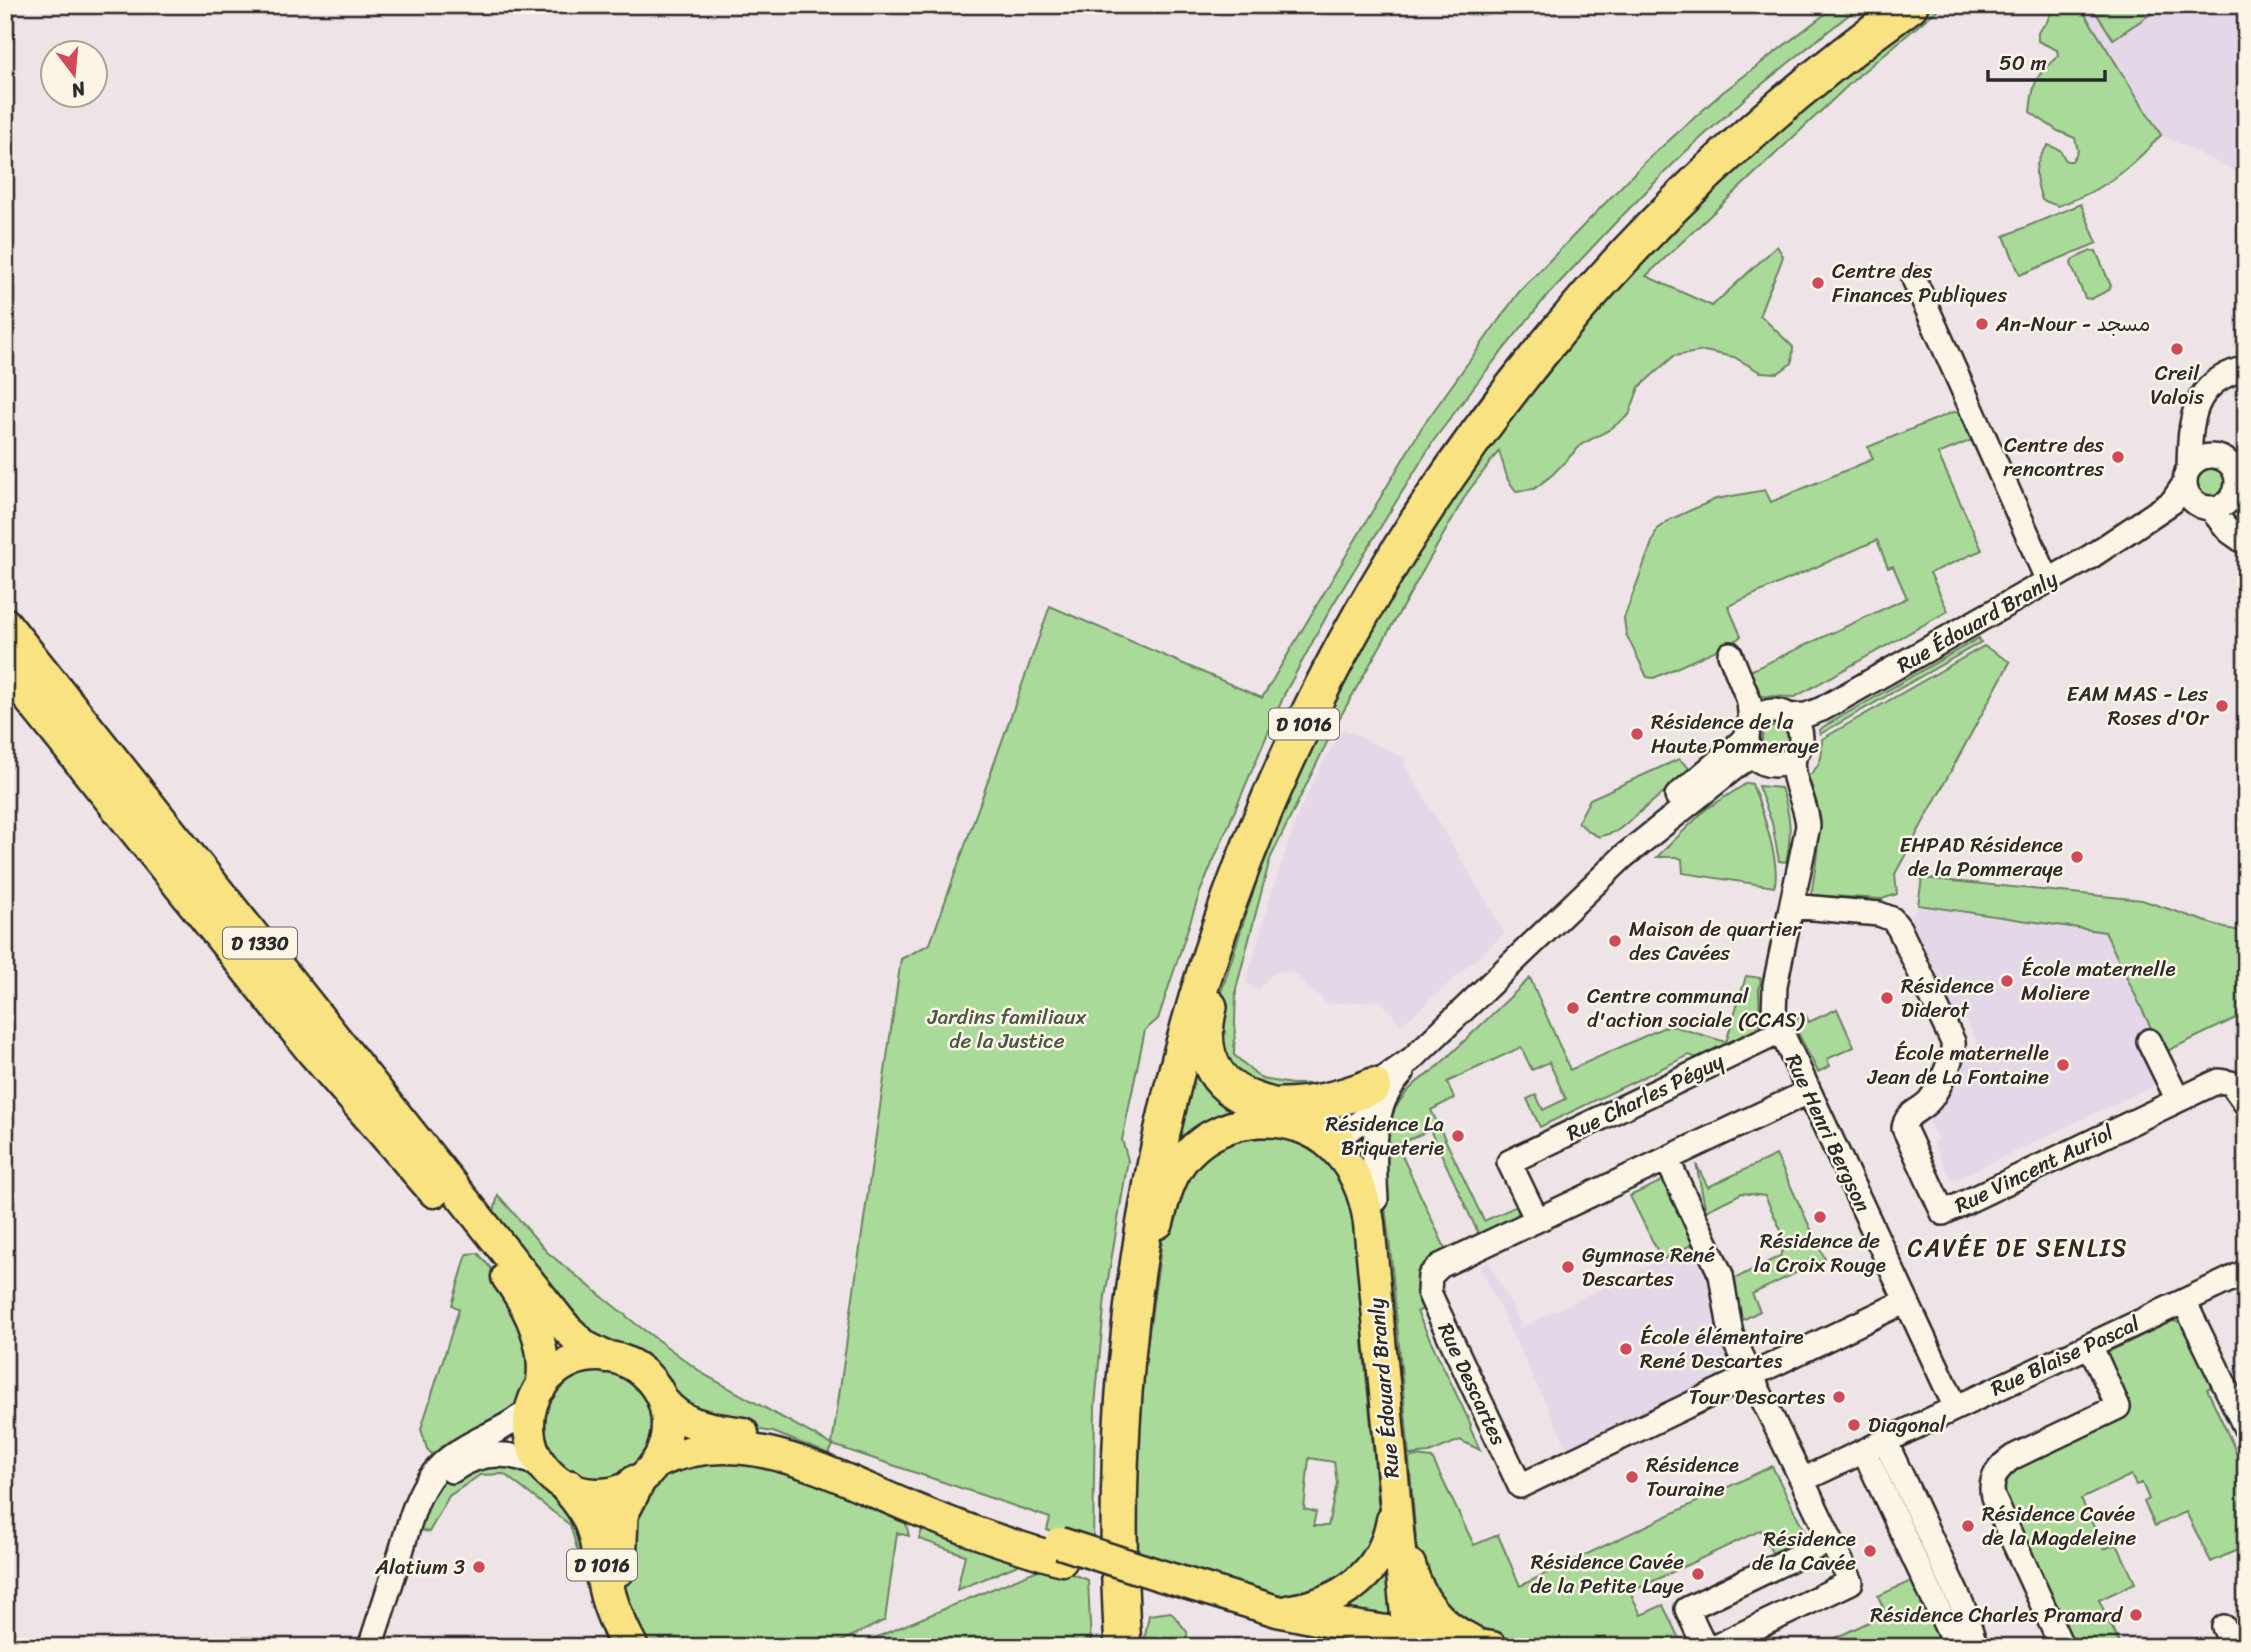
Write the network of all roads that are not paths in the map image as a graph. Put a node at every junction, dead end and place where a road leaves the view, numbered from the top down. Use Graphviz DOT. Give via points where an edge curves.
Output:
graph roads {
  1 [pos="1876,5"];
  2 [pos="1910,5"];
  3 [pos="1914,279"];
  4 [pos="2246,368"];
  5 [pos="2203,395"];
  6 [pos="2230,464"];
  7 [pos="2187,476"];
  8 [pos="2224,499"];
  9 [pos="2246,530"];
  10 [pos="2246,543"];
  11 [pos="2090,557"];
  12 [pos="2048,581"];
  13 [pos="5,623"];
  14 [pos="1730,654"];
  15 [pos="5,669"];
  16 [pos="1744,684"];
  17 [pos="1863,686"];
  18 [pos="1781,714"];
  19 [pos="1749,730"];
  20 [pos="1782,756"];
  21 [pos="1624,856"];
  22 [pos="1245,858"];
  23 [pos="1793,906"];
  24 [pos="1780,1032"];
  25 [pos="2149,1041"];
  26 [pos="1379,1091"];
  27 [pos="1808,1091"];
  28 [pos="2178,1100"];
  29 [pos="2246,1104"];
  30 [pos="1275,1106"];
  31 [pos="1332,1142"];
  32 [pos="1667,1158"];
  33 [pos="1376,1200"];
  34 [pos="1537,1220"];
  35 [pos="2246,1272"];
  36 [pos="1906,1301"];
  37 [pos="2184,1301"];
  38 [pos="2090,1345"];
  39 [pos="606,1357"];
  40 [pos="1127,1360"];
  41 [pos="1752,1374"];
  42 [pos="536,1397"];
  43 [pos="663,1401"];
  44 [pos="1956,1408"];
  45 [pos="2246,1429"];
  46 [pos="1885,1441"];
  47 [pos="1864,1451"];
  48 [pos="646,1473"];
  49 [pos="557,1478"];
  50 [pos="1802,1480"];
  51 [pos="1395,1504"];
  52 [pos="409,1528"];
  53 [pos="1831,1540"];
  54 [pos="1061,1552"];
  55 [pos="1410,1564"];
  56 [pos="1160,1583"];
  57 [pos="1277,1611"];
  58 [pos="1957,1637"];
  59 [pos="1409,1642"];
  60 [pos="1487,1646"];
  61 [pos="370,1647"];
  62 [pos="631,1647"];
  63 [pos="1104,1647"];
  64 [pos="1123,1647"];
  65 [pos="1705,1647"];
  66 [pos="1714,1647"];
  67 [pos="1976,1647"];
  68 [pos="2062,1647"];
  1 -- 63 [label="highway, D 1016" via="1768,90 1692,159 1606,245 1527,335 1384,535 1283,722 1244,807 1199,929 1164,1040 1135,1170 1104,1412"];
  2 -- 22 [label="highway, D 1016" via="1804,86 1707,172 1537,354 1433,497 1372,596 1303,724"];
  3 -- 12 [label="street"];
  4 -- 5 [label="street" via="2222,375"];
  5 -- 6 [label="street" via="2200,415 2205,446"];
  5 -- 7 [label="street" via="2190,426"];
  6 -- 7 [label="street" via="2200,458"];
  6 -- 8 [label="street" via="2237,478"];
  7 -- 8 [label="street" via="2190,496"];
  7 -- 11 [label="street, Rue Édouard Branly" via="2172,502"];
  8 -- 9 [label="street"];
  8 -- 10 [label="street" via="2229,531"];
  8 -- 11 [label="street, Rue Édouard Branly" via="2182,510"];
  11 -- 12 [label="street, Rue Édouard Branly"];
  12 -- 17 [label="street, Rue Édouard Branly"];
  13 -- 39 [label="main road, D 1330" via="566,1328 586,1347"];
  14 -- 16 [label="street"];
  15 -- 42 [label="main road, D 1330" via="314,1054 501,1268 539,1338 543,1359"];
  16 -- 18 [label="street" via="1760,706"];
  16 -- 19 [label="street" via="1751,706"];
  17 -- 18 [label="street, Rue Édouard Branly" via="1818,710"];
  17 -- 20 [label="street, Rue Édouard Branly"];
  18 -- 19 [label="street" via="1761,715"];
  18 -- 20 [label="street" via="1799,727"];
  19 -- 20 [label="street" via="1751,751"];
  19 -- 21 [label="street, Rue Édouard Branly" via="1735,748 1658,815"];
  20 -- 21 [label="street, Rue Édouard Branly" via="1739,764"];
  20 -- 23 [label="street, Rue Henri Bergson" via="1805,844"];
  21 -- 26 [label="street, Rue Édouard Branly"];
  22 -- 30 [label="highway" via="1204,1040 1211,1063 1226,1085 1242,1096"];
  22 -- 40 [label="highway, D 1016" via="1174,1083 1145,1224"];
  23 -- 24 [label="street, Rue Henri Bergson" via="1773,995"];
  23 -- 28 [label="street, Rue Vincent Auriol" via="1885,915 1899,928 1953,1042 1953,1054 1932,1096 1907,1119 1904,1129 1943,1213"];
  24 -- 27 [label="street, Rue Henri Bergson"];
  24 -- 34 [label="street, Rue Charles Péguy" via="1509,1162"];
  25 -- 28 [label="street"];
  26 -- 30 [label="highway" via="1316,1104"];
  26 -- 31 [label="street, Rue Édouard Branly" via="1353,1128"];
  26 -- 33 [label="street, Rue Édouard Branly"];
  27 -- 32 [label="street, Rue Descartes"];
  27 -- 36 [label="street, Rue Henri Bergson"];
  28 -- 29 [label="street, Rue Vincent Auriol" via="2225,1081 2235,1086"];
  30 -- 31 [label="highway" via="1303,1116"];
  31 -- 33 [label="main road, Rue Édouard Branly" via="1351,1149 1363,1164"];
  31 -- 40 [label="main road" via="1289,1124 1247,1122 1209,1136 1188,1154 1164,1199"];
  31 -- 51 [label="main road, Rue Édouard Branly" via="1363,1193 1367,1210"];
  32 -- 34 [label="street, Rue Descartes"];
  32 -- 41 [label="street" via="1721,1275 1729,1325"];
  33 -- 55 [label="main road, Rue Édouard Branly"];
  34 -- 41 [label="street, Rue Descartes" via="1440,1266 1429,1284 1432,1300 1520,1486"];
  35 -- 37 [label="street, Rue Blaise Pascal"];
  36 -- 41 [label="street, Rue Descartes"];
  36 -- 44 [label="street, Rue Henri Bergson"];
  37 -- 38 [label="street, Rue Blaise Pascal"];
  37 -- 45 [label="street"];
  38 -- 44 [label="street, Rue Blaise Pascal"];
  38 -- 68 [label="street" via="2118,1407 2013,1457 1999,1468 1992,1483 1993,1497"];
  39 -- 42 [label="main road" via="569,1363 555,1371"];
  39 -- 43 [label="main road" via="641,1371"];
  40 -- 64 [label="highway, D 1016" via="1119,1515"];
  41 -- 50 [label="street"];
  42 -- 49 [label="main road" via="529,1423 531,1439 536,1454"];
  42 -- 52 [label="street" via="508,1426 443,1463 425,1483"];
  43 -- 48 [label="main road" via="667,1433 663,1449"];
  43 -- 54 [label="main road" via="678,1417 693,1424 785,1443"];
  44 -- 46 [label="street, Rue Blaise Pascal"];
  46 -- 47 [label="street, Rue Blaise Pascal"];
  46 -- 58 [label="street"];
  47 -- 50 [label="street, Rue Blaise Pascal"];
  47 -- 58 [label="street"];
  48 -- 49 [label="main road" via="622,1490 606,1494 585,1493"];
  48 -- 54 [label="main road" via="674,1455 705,1448 765,1452 798,1461 969,1531"];
  48 -- 62 [label="highway, D 1016" via="620,1514 617,1551"];
  49 -- 52 [label="street" via="524,1458 506,1454 464,1463 434,1488"];
  49 -- 62 [label="highway, D 1016" via="586,1507 594,1522 609,1597"];
  50 -- 53 [label="street"];
  51 -- 57 [label="main road" via="1384,1548 1359,1581 1323,1603"];
  51 -- 59 [label="main road, Rue Édouard Branly"];
  52 -- 61 [label="street"];
  53 -- 65 [label="street" via="1687,1609"];
  53 -- 66 [label="street" via="1851,1582"];
  54 -- 56 [label="main road, bridge"];
  55 -- 59 [label="main road, Rue Édouard Branly"];
  55 -- 60 [label="main road" via="1422,1595 1438,1618"];
  56 -- 57 [label="main road"];
  56 -- 59 [label="main road" via="1296,1632"];
  57 -- 59 [label="main road"];
  58 -- 67 [label="street"];
  59 -- 60 [label="main road"];
}
